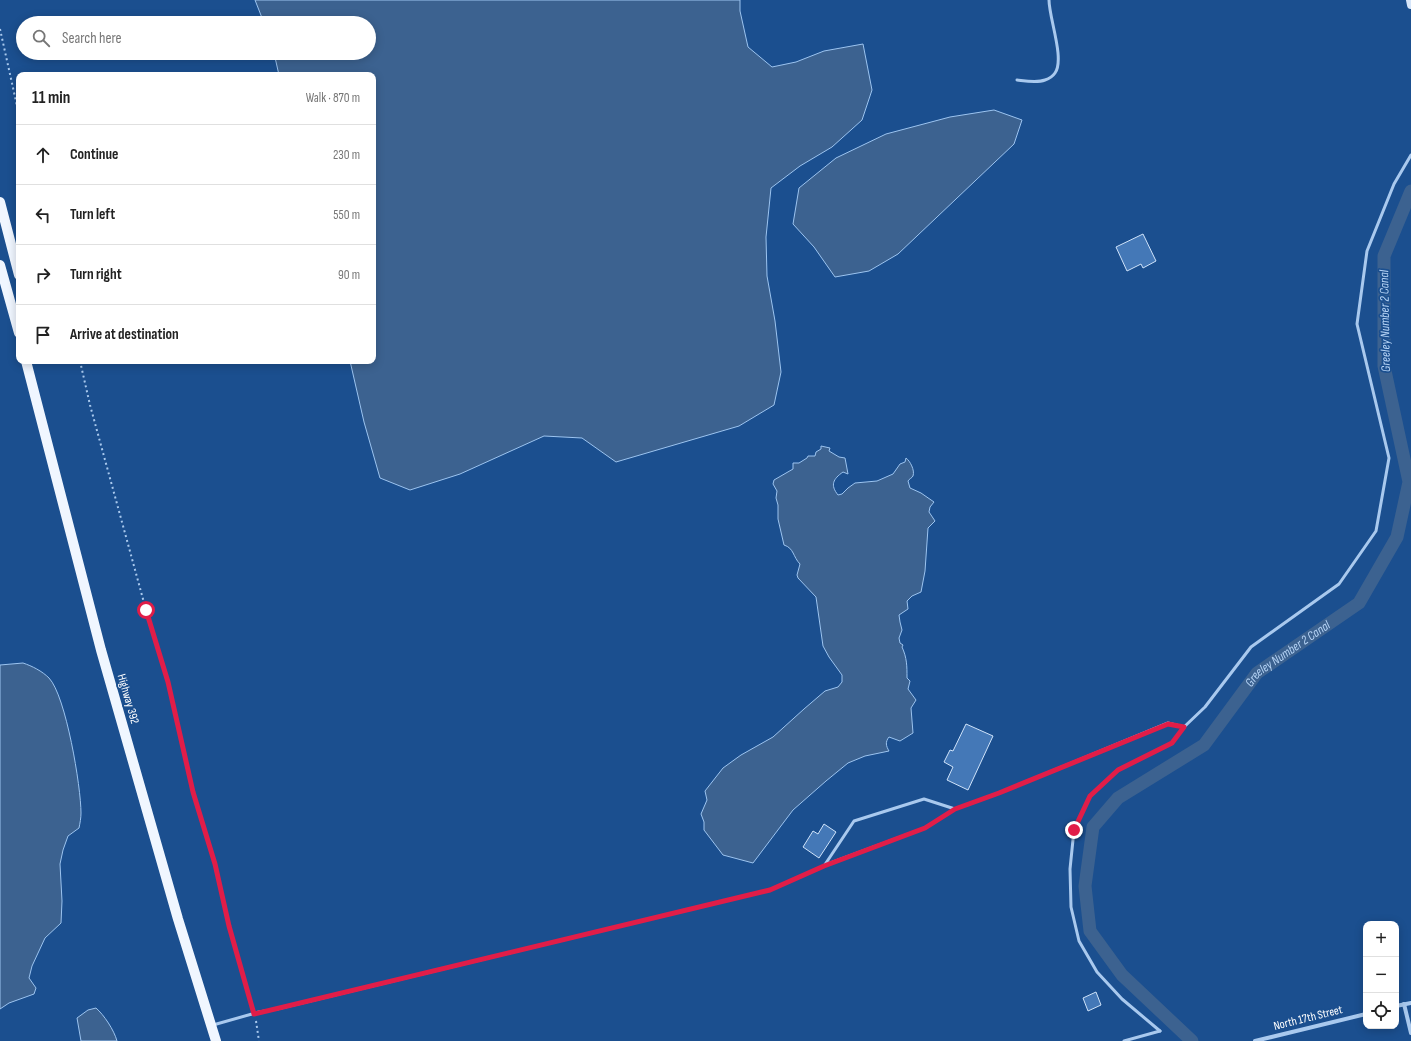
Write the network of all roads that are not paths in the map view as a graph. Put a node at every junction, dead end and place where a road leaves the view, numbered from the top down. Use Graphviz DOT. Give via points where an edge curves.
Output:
graph roads {
  1 [pos="1049,0"];
  2 [pos="1410,0"];
  3 [pos="1411,5"];
  4 [pos="1017,80"];
  5 [pos="1411,155"];
  6 [pos="0,202"];
  7 [pos="16,263"];
  8 [pos="0,265"];
  9 [pos="16,322"];
  10 [pos="27,364"];
  11 [pos="1184,727"];
  12 [pos="955,809"];
  13 [pos="824,866"];
  14 [pos="1411,1002"];
  15 [pos="1404,1004"];
  16 [pos="1399,1005"];
  17 [pos="1363,1015"];
  18 [pos="211,1026"];
  19 [pos="1411,1033"];
  20 [pos="216,1041"];
  21 [pos="1124,1041"];
  22 [pos="1255,1041"];
  1 -- 4 [label="lane" via="1058,60 1056,72 1040,81"];
  2 -- 3 [label="street"];
  5 -- 11 [label="lane" via="1394,184 1367,251 1358,324 1389,458 1376,531 1339,584 1251,647 1205,707"];
  6 -- 7 [label="main road"];
  8 -- 9 [label="main road"];
  10 -- 18 [label="main road, Highway 392" via="103,658"];
  11 -- 12 [label="lane" via="1168,724"];
  11 -- 21 [label="lane" via="1172,743 1118,770 1090,796 1074,830 1070,868 1071,907 1079,941 1098,972 1122,999 1160,1031"];
  12 -- 13 [label="lane" via="925,828"];
  12 -- 13 [label="lane" via="924,799 854,821"];
  13 -- 18 [label="lane" via="770,890"];
  14 -- 15 [label="street"];
  15 -- 16 [label="street"];
  15 -- 19 [label="street"];
  17 -- 22 [label="street, North 17th Street"];
  18 -- 20 [label="main road, Highway 392"];
}
